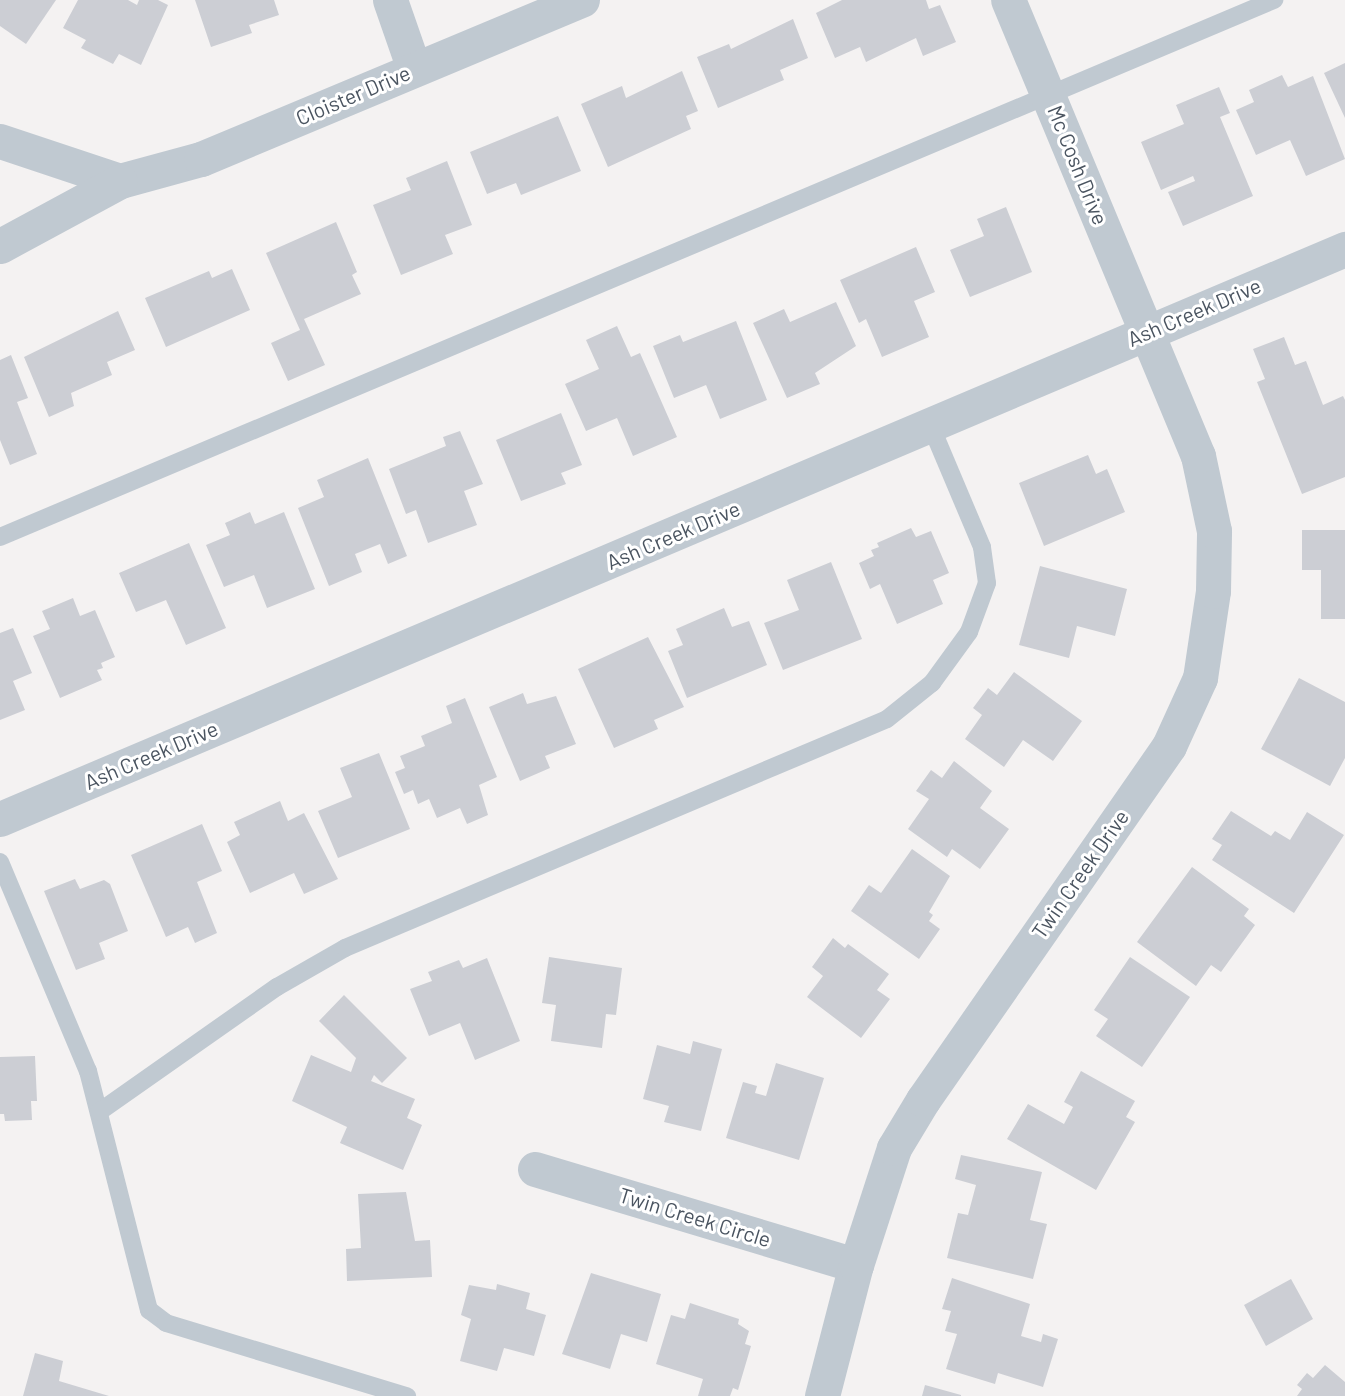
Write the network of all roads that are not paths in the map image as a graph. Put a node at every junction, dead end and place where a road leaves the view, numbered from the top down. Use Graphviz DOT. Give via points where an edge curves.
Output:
graph roads {
  1 [pos="390,0"];
  2 [pos="582,0"];
  3 [pos="1008,0"];
  4 [pos="1274,0"];
  5 [pos="414,69"];
  6 [pos="1049,93"];
  7 [pos="0,141"];
  8 [pos="120,181"];
  9 [pos="0,246"];
  10 [pos="1345,249"];
  11 [pos="1146,332"];
  12 [pos="931,426"];
  13 [pos="0,537"];
  14 [pos="0,819"];
  15 [pos="0,862"];
  16 [pos="99,1112"];
  17 [pos="535,1169"];
  18 [pos="856,1265"];
  19 [pos="407,1396"];
  20 [pos="822,1396"];
  1 -- 5 [label="street"];
  2 -- 5 [label="street, Cloister Drive"];
  3 -- 6 [label="street, Mc Cosh Drive"];
  4 -- 6 [label="lane"];
  5 -- 8 [label="street, Cloister Drive" via="201,159"];
  6 -- 11 [label="street, Mc Cosh Drive"];
  6 -- 13 [label="lane"];
  7 -- 8 [label="street"];
  8 -- 9 [label="street, Cloister Drive"];
  10 -- 11 [label="street, Ash Creek Drive"];
  11 -- 12 [label="street, Ash Creek Drive"];
  11 -- 18 [label="street, Twin Creek Drive" via="1198,456 1214,531 1213,591 1200,678 1169,746 930,1088 894,1148"];
  12 -- 14 [label="street, Ash Creek Drive"];
  12 -- 16 [label="lane" via="982,547 987,583 969,632 932,683 887,719 345,948 277,987"];
  15 -- 16 [label="lane" via="88,1071"];
  16 -- 19 [label="lane" via="149,1310 166,1323"];
  17 -- 18 [label="street, Twin Creek Circle"];
  18 -- 20 [label="street, Twin Creek Drive"];
}
